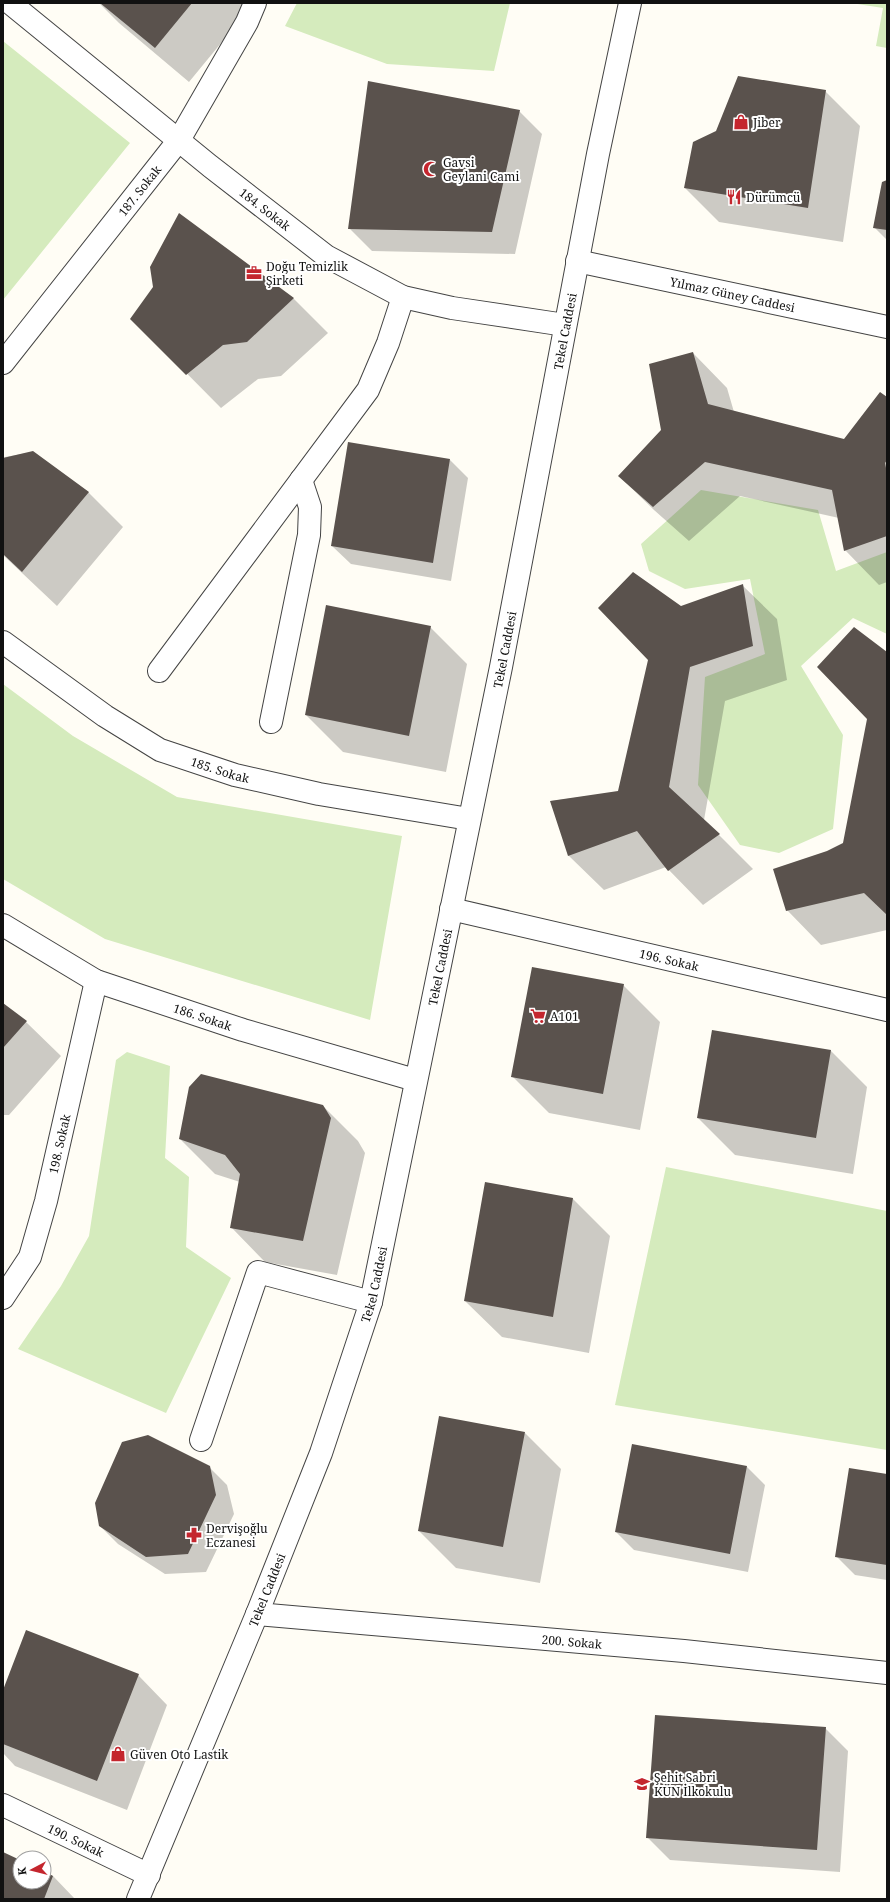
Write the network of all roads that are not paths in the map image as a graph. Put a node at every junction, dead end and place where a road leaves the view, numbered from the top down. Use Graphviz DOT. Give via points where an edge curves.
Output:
graph roads {
  1 [pos="10,3"];
  2 [pos="255,3"];
  3 [pos="630,3"];
  4 [pos="179,140"];
  5 [pos="577,261"];
  6 [pos="402,298"];
  7 [pos="565,325"];
  8 [pos="887,326"];
  9 [pos="3,363"];
  10 [pos="301,480"];
  11 [pos="3,642"];
  12 [pos="159,671"];
  13 [pos="271,722"];
  14 [pos="469,819"];
  15 [pos="451,909"];
  16 [pos="3,925"];
  17 [pos="96,981"];
  18 [pos="887,1010"];
  19 [pos="415,1080"];
  20 [pos="3,1298"];
  21 [pos="371,1302"];
  22 [pos="201,1440"];
  23 [pos="257,1614"];
  24 [pos="887,1673"];
  25 [pos="3,1805"];
  26 [pos="149,1875"];
  27 [pos="138,1899"];
  1 -- 4 [label="street, 184. Sokak"];
  2 -- 4 [label="street, 187. Sokak" via="247,22"];
  3 -- 5 [label="street, Tekel Caddesi"];
  4 -- 6 [label="street, 184. Sokak" via="326,256"];
  4 -- 9 [label="street, 187. Sokak"];
  5 -- 7 [label="street, Tekel Caddesi"];
  5 -- 8 [label="street, Yılmaz Güney Caddesi"];
  6 -- 7 [label="street, 184. Sokak"];
  6 -- 10 [label="street" via="388,343 368,390"];
  7 -- 14 [label="street, Tekel Caddesi" via="501,667"];
  10 -- 12 [label="street"];
  10 -- 13 [label="street" via="310,507 309,535"];
  11 -- 14 [label="street, 185. Sokak" via="105,716 160,750 236,776 319,794"];
  14 -- 15 [label="street, Tekel Caddesi"];
  15 -- 18 [label="street, 196. Sokak"];
  15 -- 19 [label="street, Tekel Caddesi"];
  16 -- 17 [label="street, 186. Sokak"];
  17 -- 19 [label="street, 186. Sokak" via="243,1030"];
  17 -- 20 [label="street, 198. Sokak" via="46,1201 30,1257"];
  19 -- 21 [label="street, Tekel Caddesi"];
  21 -- 22 [label="street" via="258,1272"];
  21 -- 23 [label="street, Tekel Caddesi" via="322,1453"];
  23 -- 24 [label="street, 200. Sokak" via="684,1651"];
  23 -- 26 [label="street, Tekel Caddesi"];
  25 -- 26 [label="street, 190. Sokak"];
  26 -- 27 [label="street, Tekel Caddesi"];
}
